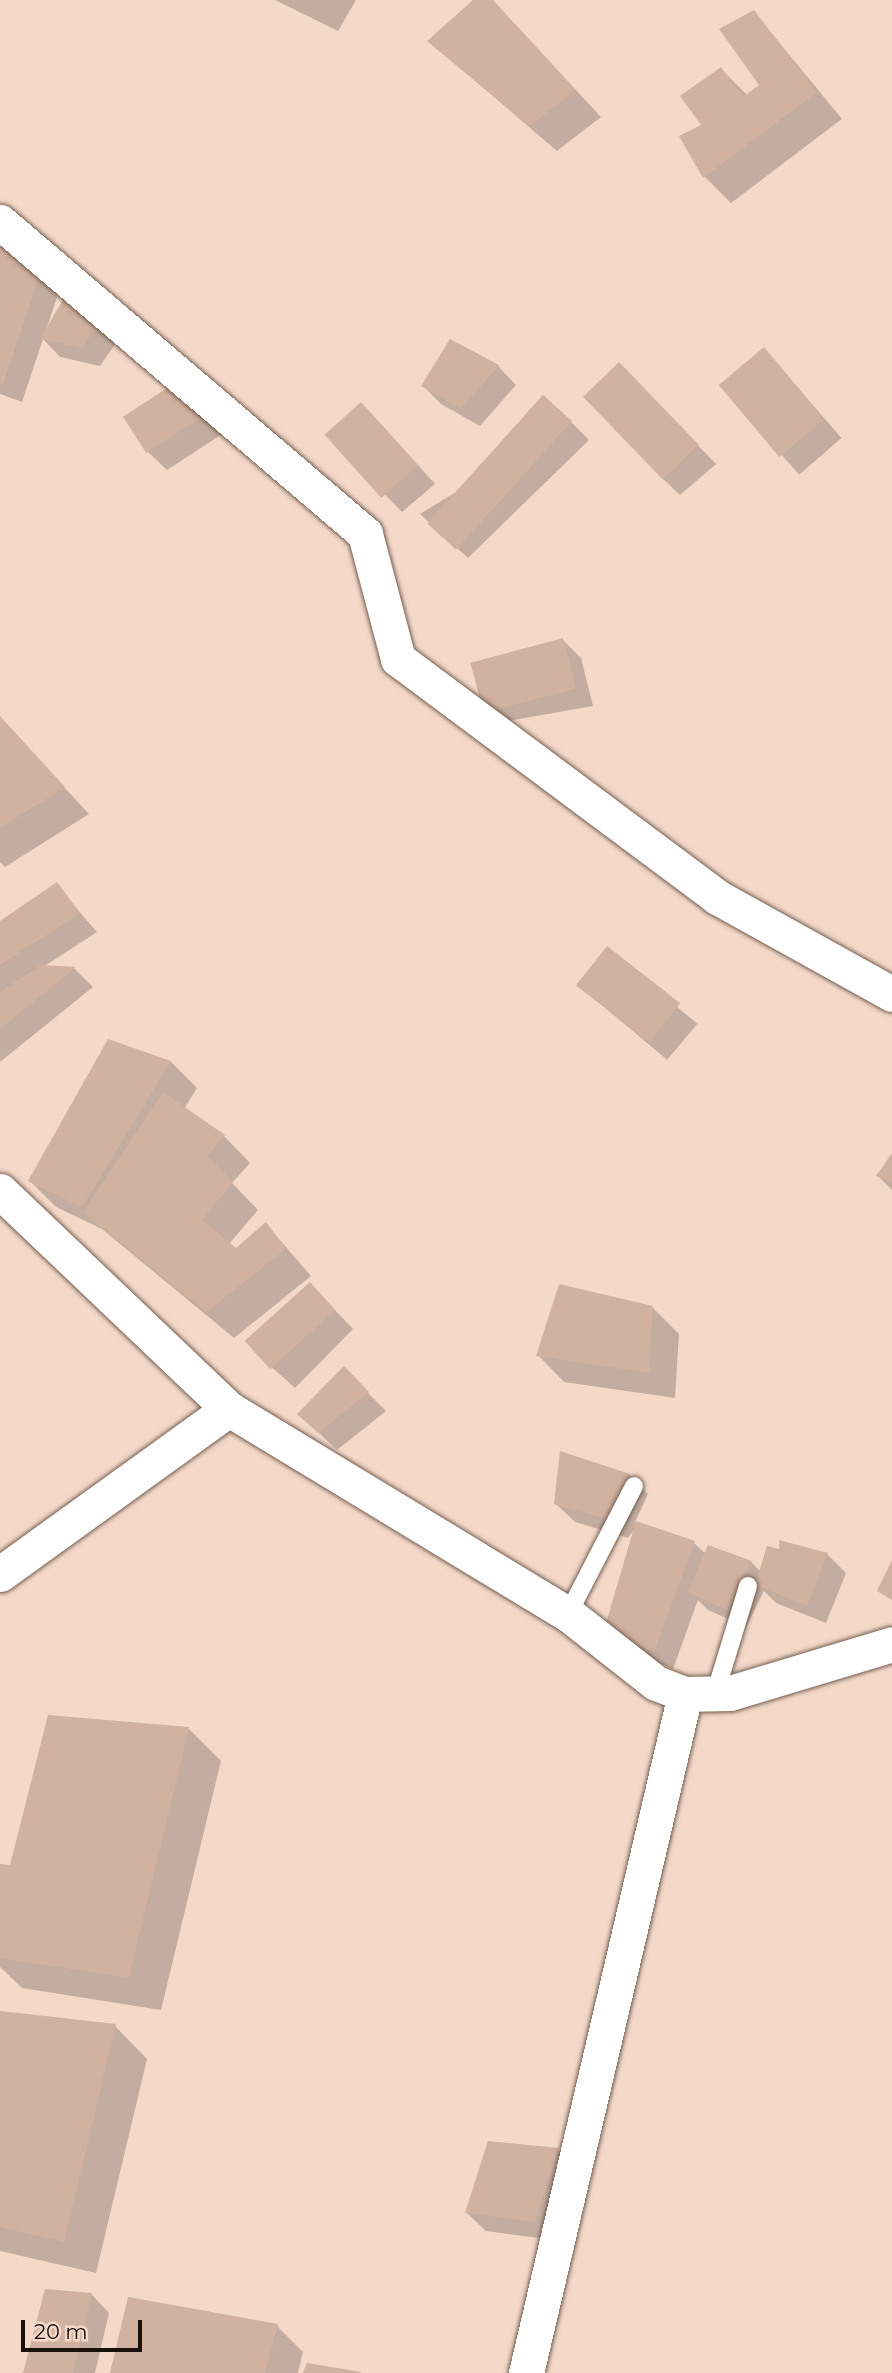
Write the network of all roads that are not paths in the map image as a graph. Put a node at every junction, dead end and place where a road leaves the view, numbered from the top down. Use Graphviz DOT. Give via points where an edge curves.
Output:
graph roads {
  1 [pos="0,222"];
  2 [pos="891,992"];
  3 [pos="0,1191"];
  4 [pos="229,1409"];
  5 [pos="634,1486"];
  6 [pos="0,1574"];
  7 [pos="748,1586"];
  8 [pos="568,1614"];
  9 [pos="892,1644"];
  10 [pos="700,1694"];
  11 [pos="526,2373"];
  1 -- 2 [label="street" via="365,534 398,659 717,897"];
  3 -- 4 [label="street"];
  4 -- 6 [label="street"];
  4 -- 8 [label="street"];
  5 -- 8 [label="lane"];
  7 -- 10 [label="lane"];
  8 -- 10 [label="street" via="643,1675"];
  9 -- 10 [label="street"];
  10 -- 11 [label="street"];
}
